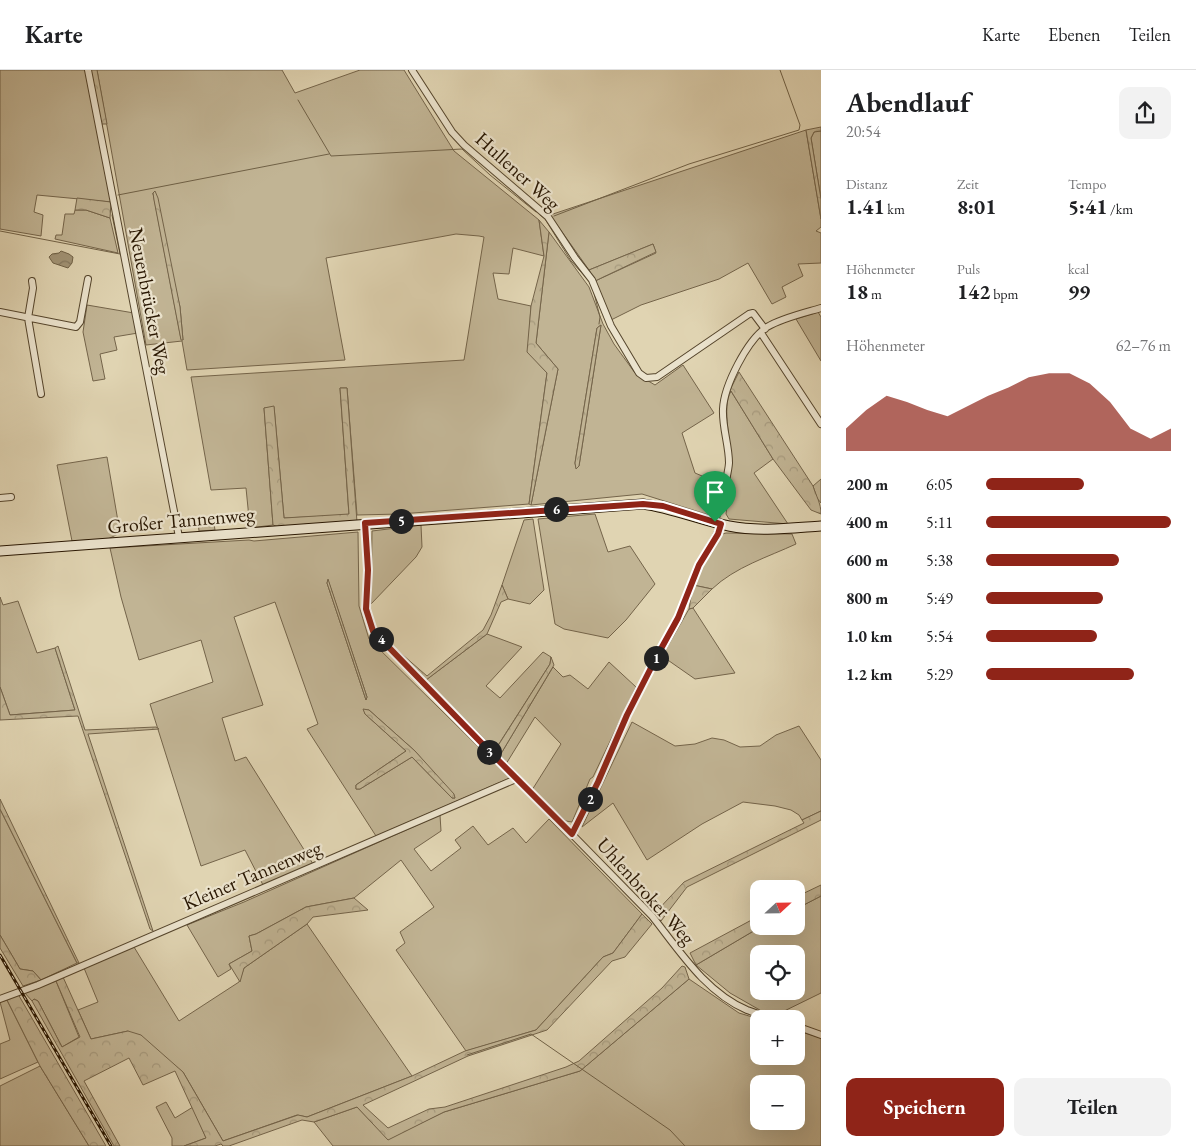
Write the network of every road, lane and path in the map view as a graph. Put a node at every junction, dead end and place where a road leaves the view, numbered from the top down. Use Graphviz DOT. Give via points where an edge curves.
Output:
graph roads {
  1 [pos="88,70"];
  2 [pos="412,70"];
  3 [pos="88,279"];
  4 [pos="32,281"];
  5 [pos="821,308"];
  6 [pos="0,312"];
  7 [pos="28,318"];
  8 [pos="763,331"];
  9 [pos="41,394"];
  10 [pos="821,424"];
  11 [pos="11,497"];
  12 [pos="0,498"];
  13 [pos="365,523"];
  14 [pos="718,523"];
  15 [pos="821,526"];
  16 [pos="179,538"];
  17 [pos="0,551"];
  18 [pos="516,779"];
  19 [pos="572,834"];
  20 [pos="0,999"];
  21 [pos="750,1011"];
  22 [pos="805,1029"];
  23 [pos="821,1035"];
  1 -- 16 [label="street, Neuenbrücker Weg"];
  2 -- 8 [label="street, Hullener Weg" via="464,145 548,217 596,287 611,326 639,373 646,378 658,377 749,314 756,316"];
  3 -- 7 [label="street" via="80,322 76,327"];
  4 -- 7 [label="street"];
  5 -- 8 [label="street" via="774,323"];
  6 -- 7 [label="street"];
  7 -- 9 [label="street"];
  8 -- 10 [label="street"];
  8 -- 14 [label="street" via="738,364 725,394 722,410 729,463"];
  11 -- 12 [label="street"];
  13 -- 14 [label="street, Großer Tannenweg" via="643,504 663,506"];
  13 -- 16 [label="street, Großer Tannenweg"];
  13 -- 18 [label="street, Uhlenbroker Weg" via="366,609 373,631"];
  14 -- 15 [label="street, Großer Tannenweg" via="764,529"];
  14 -- 19 [label="street" via="718,534 699,565 678,618 627,715"];
  16 -- 17 [label="street, Großer Tannenweg"];
  18 -- 19 [label="street, Uhlenbroker Weg"];
  18 -- 20 [label="street, Kleiner Tannenweg"];
  19 -- 21 [label="street, Uhlenbroker Weg" via="652,916 712,987"];
  22 -- 23 [label="street"];
}
